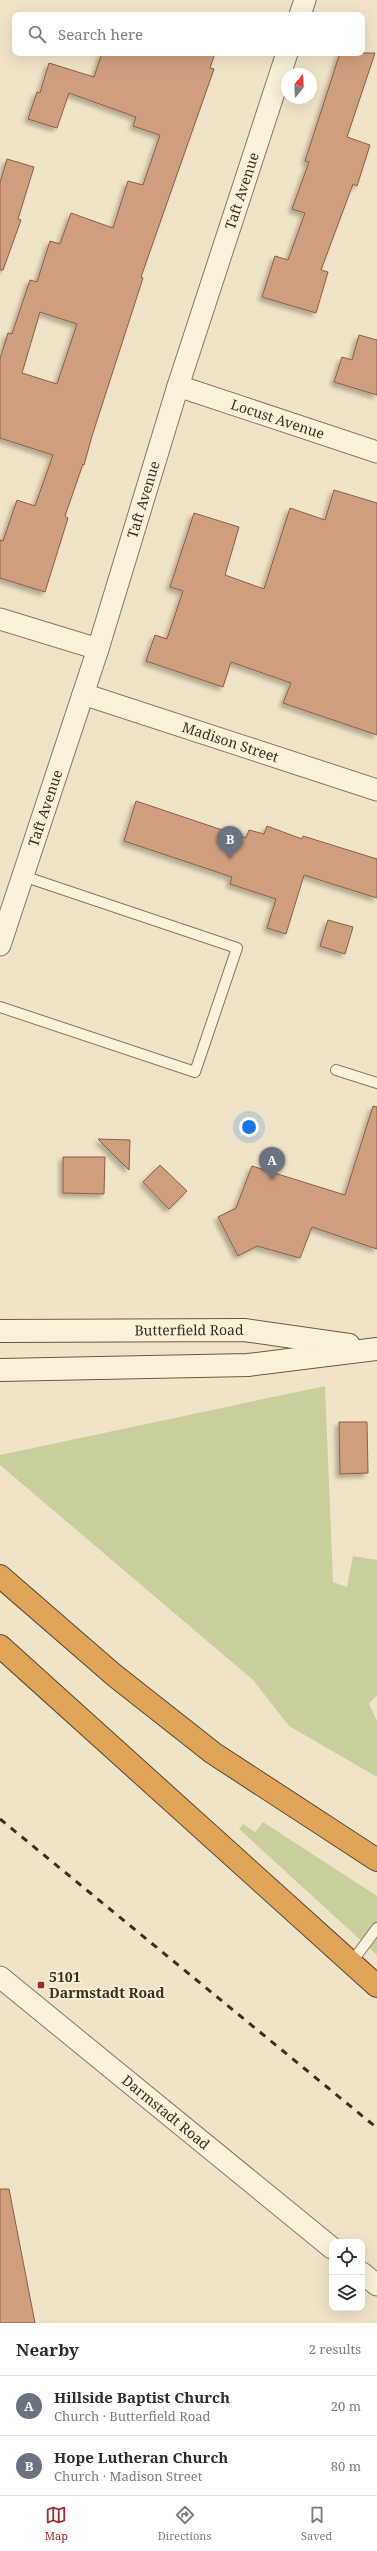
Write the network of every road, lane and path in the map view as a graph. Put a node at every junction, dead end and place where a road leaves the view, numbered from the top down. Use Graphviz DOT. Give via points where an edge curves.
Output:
graph roads {
  1 [pos="305,0"];
  2 [pos="301,12"];
  3 [pos="286,56"];
  4 [pos="178,386"];
  5 [pos="377,452"];
  6 [pos="0,619"];
  7 [pos="98,649"];
  8 [pos="83,694"];
  9 [pos="377,790"];
  10 [pos="23,876"];
  11 [pos="0,945"];
  12 [pos="0,1007"];
  13 [pos="336,1070"];
  14 [pos="377,1083"];
  15 [pos="0,1331"];
  16 [pos="377,1348"];
  17 [pos="0,1370"];
  18 [pos="0,1576"];
  19 [pos="0,1646"];
  20 [pos="377,1860"];
  21 [pos="377,1928"];
  22 [pos="351,1963"];
  23 [pos="0,1977"];
  24 [pos="377,1986"];
  25 [pos="329,2246"];
  26 [pos="365,2275"];
  27 [pos="377,2285"];
  1 -- 2 [label="street"];
  3 -- 4 [label="street, Taft Avenue"];
  4 -- 5 [label="street, Locust Avenue"];
  4 -- 7 [label="street, Taft Avenue"];
  6 -- 7 [label="street"];
  7 -- 8 [label="street, Taft Avenue"];
  8 -- 9 [label="street, Madison Street"];
  8 -- 10 [label="street, Taft Avenue"];
  10 -- 11 [label="street, Taft Avenue"];
  10 -- 12 [label="lane" via="237,948 195,1072"];
  13 -- 14 [label="lane"];
  15 -- 16 [label="main road, Butterfield Road" via="244,1330"];
  16 -- 17 [label="main road, Butterfield Road" via="248,1365"];
  18 -- 20 [label="highway" via="114,1676 213,1753"];
  19 -- 22 [label="highway"];
  21 -- 22 [label="lane"];
  22 -- 24 [label="highway"];
  23 -- 25 [label="street, Darmstadt Road"];
  26 -- 27 [label="street"];
}
